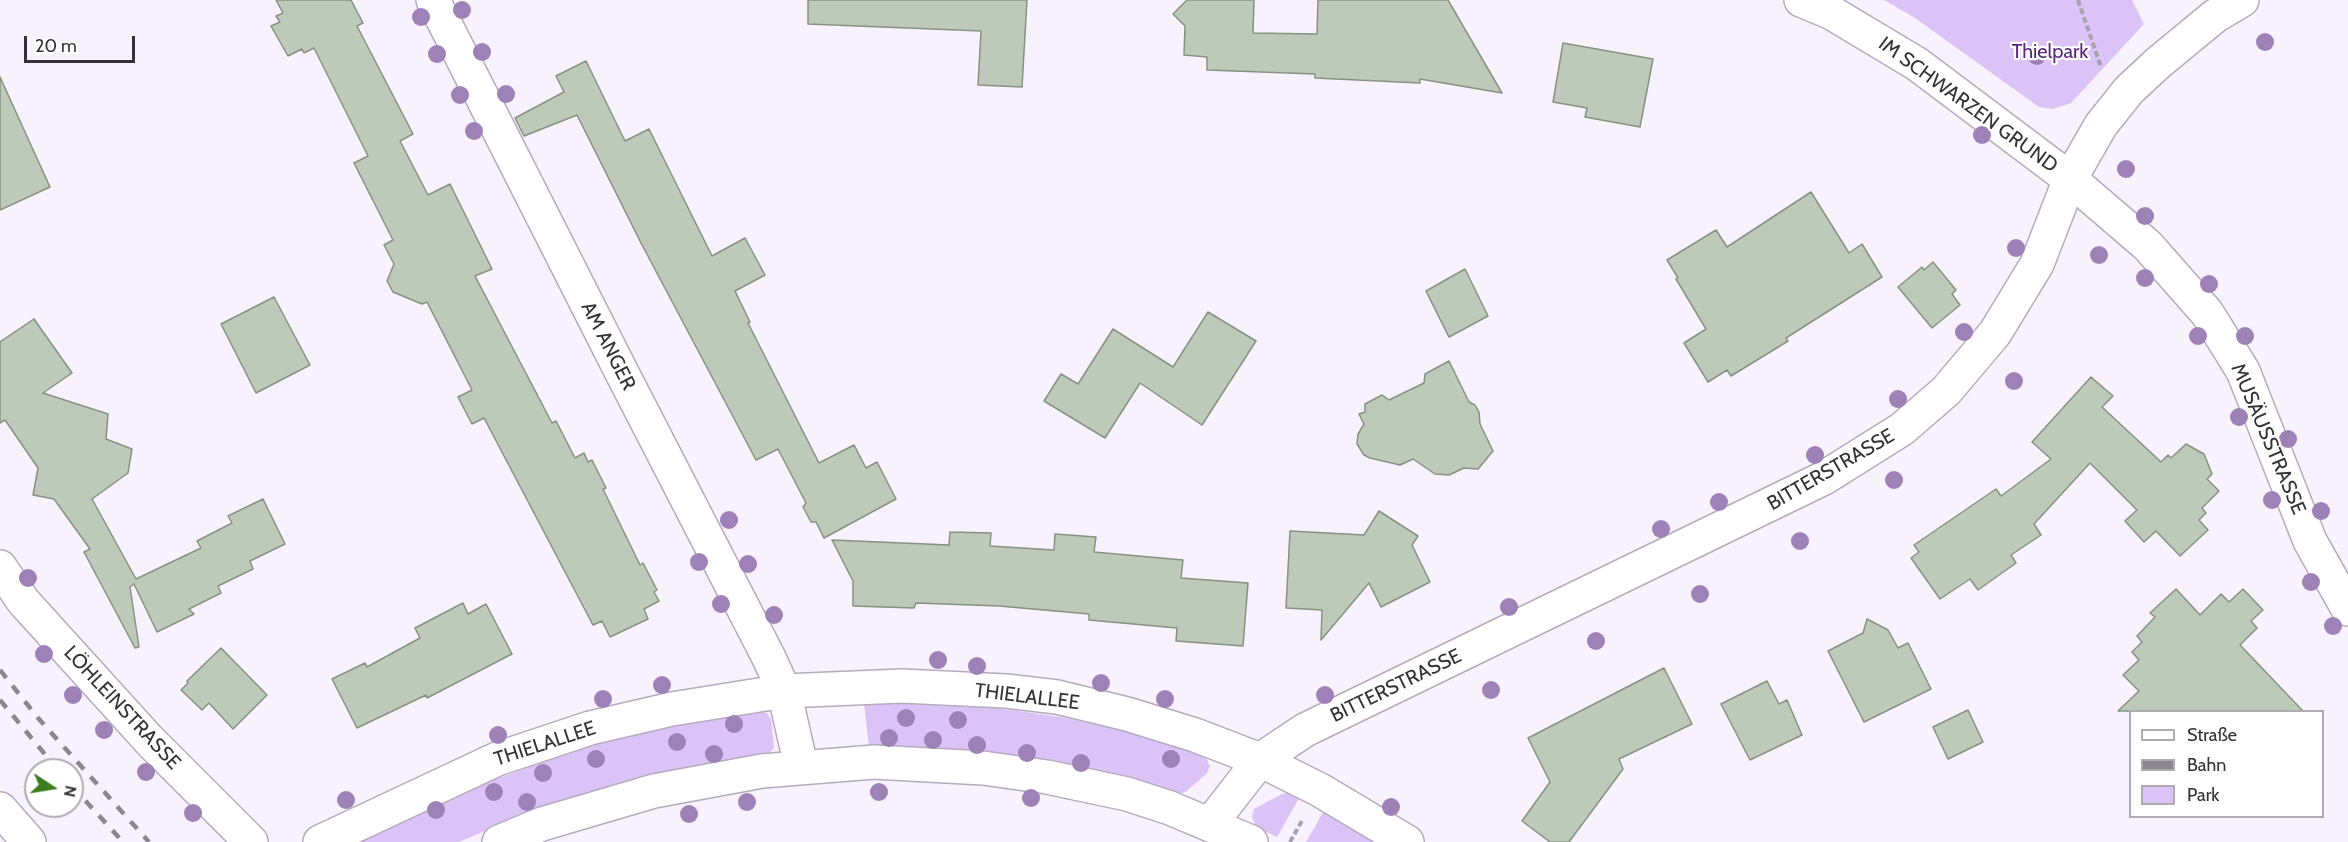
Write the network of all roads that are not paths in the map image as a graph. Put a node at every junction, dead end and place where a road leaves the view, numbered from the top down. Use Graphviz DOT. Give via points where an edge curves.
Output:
graph roads {
  1 [pos="434,0"];
  2 [pos="1801,0"];
  3 [pos="2242,0"];
  4 [pos="2070,179"];
  5 [pos="0,567"];
  6 [pos="2348,609"];
  7 [pos="784,691"];
  8 [pos="1260,760"];
  9 [pos="801,766"];
  10 [pos="0,809"];
  11 [pos="1210,823"];
  12 [pos="29,842"];
  13 [pos="251,842"];
  14 [pos="320,842"];
  15 [pos="499,842"];
  16 [pos="1251,842"];
  17 [pos="1407,842"];
  1 -- 7 [label="street, AM ANGER"];
  2 -- 4 [label="street, IM SCHWARZEN GRUND" via="1832,13 1917,64"];
  3 -- 4 [label="street, BITTERSTRASSE" via="2215,16 2130,90 2101,125"];
  4 -- 6 [label="street, MUSÄUSSTRASSE" via="2148,246 2207,313 2243,371 2310,541"];
  4 -- 8 [label="street, BITTERSTRASSE" via="2037,264 1995,333 1946,391 1902,429 1824,478 1305,730"];
  5 -- 13 [label="street, LÖHLEINSTRASSE" via="23,601 150,741"];
  7 -- 8 [label="street, THIELALLEE" via="902,686 1057,697 1184,731"];
  7 -- 9 [label="street"];
  7 -- 14 [label="street, THIELALLEE" via="672,709 538,744 459,776"];
  8 -- 11 [label="street"];
  8 -- 17 [label="street, THIELALLEE" via="1320,790"];
  9 -- 11 [label="street" via="874,762 983,768 1127,794"];
  9 -- 15 [label="street" via="654,791 542,824"];
  10 -- 12 [label="street"];
  11 -- 16 [label="street"];
}
